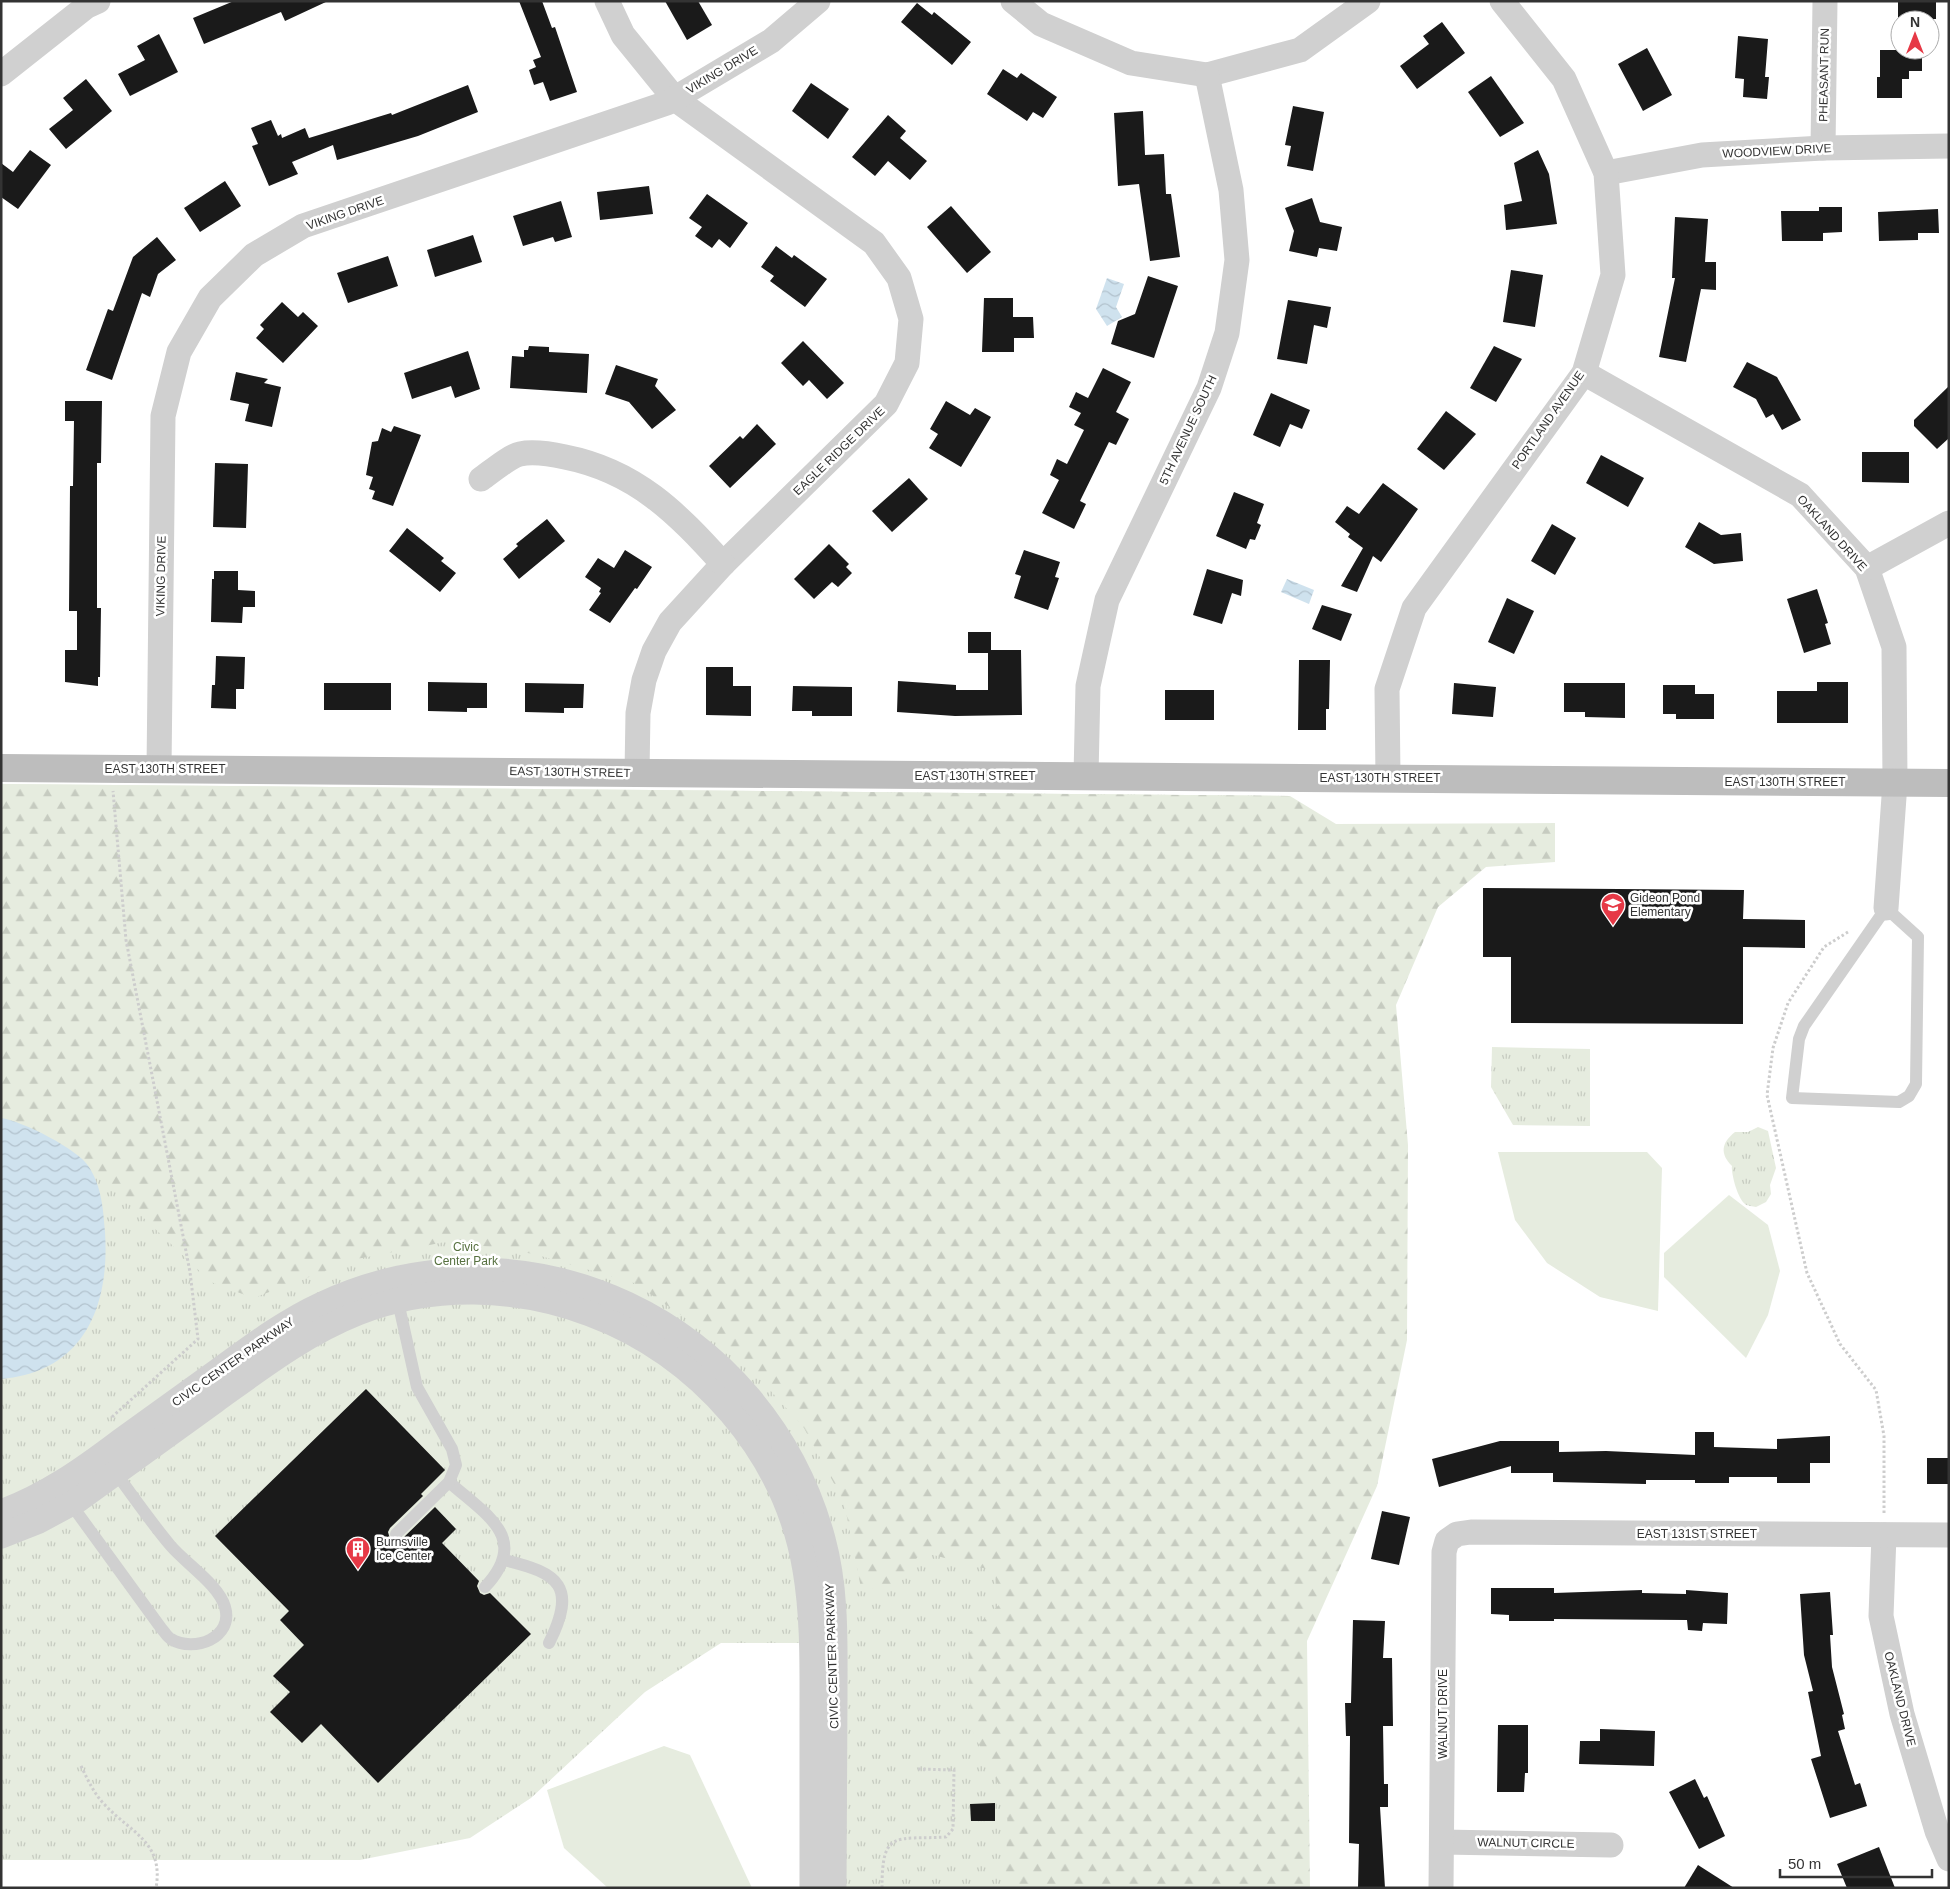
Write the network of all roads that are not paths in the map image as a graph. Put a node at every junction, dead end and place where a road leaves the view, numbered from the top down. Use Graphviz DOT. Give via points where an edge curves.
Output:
graph roads {
  1 [pos="98,1"];
  2 [pos="607,1"];
  3 [pos="818,1"];
  4 [pos="1013,1"];
  5 [pos="1368,1"];
  6 [pos="1502,1"];
  7 [pos="1825,1"];
  8 [pos="1,74"];
  9 [pos="1207,75"];
  10 [pos="674,99"];
  11 [pos="1949,146"];
  12 [pos="1822,148"];
  13 [pos="1606,174"];
  14 [pos="1584,373"];
  15 [pos="481,478"];
  16 [pos="1949,523"];
  17 [pos="723,564"];
  18 [pos="1867,568"];
  19 [pos="1,768"];
  20 [pos="159,769"];
  21 [pos="637,773"];
  22 [pos="1086,776"];
  23 [pos="1388,778"];
  24 [pos="1895,783"];
  25 [pos="1949,783"];
  26 [pos="1886,908"];
  27 [pos="395,1290"];
  28 [pos="112,1457"];
  29 [pos="449,1482"];
  30 [pos="64,1495"];
  31 [pos="1,1512"];
  32 [pos="396,1534"];
  33 [pos="1884,1535"];
  34 [pos="1949,1535"];
  35 [pos="1,1536"];
  36 [pos="1447,1542"];
  37 [pos="504,1560"];
  38 [pos="485,1587"];
  39 [pos="549,1643"];
  40 [pos="1442,1842"];
  41 [pos="1610,1845"];
  42 [pos="1949,1859"];
  43 [pos="812,1888"];
  44 [pos="834,1888"];
  45 [pos="1441,1888"];
  1 -- 8 [label="street" via="87,6"];
  2 -- 10 [label="street, EAGLE RIDGE DRIVE" via="622,35"];
  3 -- 10 [label="street, VIKING DRIVE" via="771,40"];
  4 -- 9 [label="street" via="1042,24 1131,63"];
  5 -- 9 [label="street" via="1300,50"];
  6 -- 13 [label="street, PORTLAND AVENUE" via="1564,79"];
  7 -- 12 [label="street, PHEASANT RUN"];
  9 -- 22 [label="street, 5TH AVENUE SOUTH" via="1231,190 1237,260 1228,333 1209,388 1108,600 1088,686"];
  10 -- 17 [label="street, EAGLE RIDGE DRIVE" via="874,243 899,278 911,318 907,363 886,404"];
  10 -- 20 [label="street, VIKING DRIVE" via="303,226 254,255 210,298 180,352 163,416"];
  11 -- 12 [label="street, WOODVIEW DRIVE"];
  12 -- 13 [label="street, WOODVIEW DRIVE" via="1702,155"];
  13 -- 14 [label="street, PORTLAND AVENUE" via="1613,275"];
  14 -- 18 [label="street, OAKLAND DRIVE" via="1800,495"];
  14 -- 23 [label="street, PORTLAND AVENUE" via="1414,608 1387,688"];
  15 -- 17 [label="street" via="519,454 549,454 582,460 635,484 660,501 684,520"];
  16 -- 18 [label="street"];
  17 -- 21 [label="street, EAGLE RIDGE DRIVE" via="670,622 654,651 638,712"];
  18 -- 24 [label="street, OAKLAND DRIVE" via="1894,647"];
  19 -- 20 [label="street, EAST 130TH STREET"];
  20 -- 21 [label="street, EAST 130TH STREET"];
  21 -- 22 [label="street, EAST 130TH STREET"];
  22 -- 23 [label="street, EAST 130TH STREET"];
  23 -- 24 [label="street, EAST 130TH STREET"];
  24 -- 25 [label="street, EAST 130TH STREET"];
  24 -- 26 [label="street, OAKLAND DRIVE"];
  26 -- 26 [label="lane" via="1918,937 1916,1084 1909,1096 1899,1102 1792,1098 1799,1039 1804,1026"];
  27 -- 28 [label="street, CIVIC CENTER PARKWAY" via="360,1312 299,1342"];
  27 -- 29 [label="lane" via="418,1387 455,1457 455,1471"];
  27 -- 43 [label="street, CIVIC CENTER PARKWAY" via="441,1294 492,1292 550,1301 603,1319 648,1342 696,1377 735,1417 764,1457 786,1502 805,1569 812,1659"];
  27 -- 44 [label="street, CIVIC CENTER PARKWAY" via="439,1270 493,1269 532,1273 594,1290 638,1310 686,1340 723,1371 769,1423 784,1445 807,1493 824,1541 828,1565 834,1650"];
  28 -- 30 [label="street, CIVIC CENTER PARKWAY"];
  28 -- 30 [label="lane" via="171,1546 221,1597 226,1609 226,1622 211,1640 185,1644 171,1639"];
  29 -- 32 [label="lane"];
  29 -- 37 [label="lane" via="496,1525 504,1542"];
  30 -- 31 [label="street, CIVIC CENTER PARKWAY"];
  30 -- 35 [label="street, CIVIC CENTER PARKWAY" via="39,1522"];
  33 -- 34 [label="street, EAST 131ST STREET"];
  33 -- 36 [label="street, EAST 131ST STREET" via="1471,1532 1457,1534"];
  33 -- 42 [label="street, OAKLAND DRIVE" via="1881,1616 1902,1714 1937,1831"];
  36 -- 40 [label="street, WALNUT DRIVE" via="1444,1552"];
  37 -- 38 [label="lane"];
  37 -- 39 [label="lane" via="547,1574 560,1590 563,1608"];
  40 -- 41 [label="street, WALNUT CIRCLE"];
  40 -- 45 [label="street, WALNUT DRIVE"];
}
